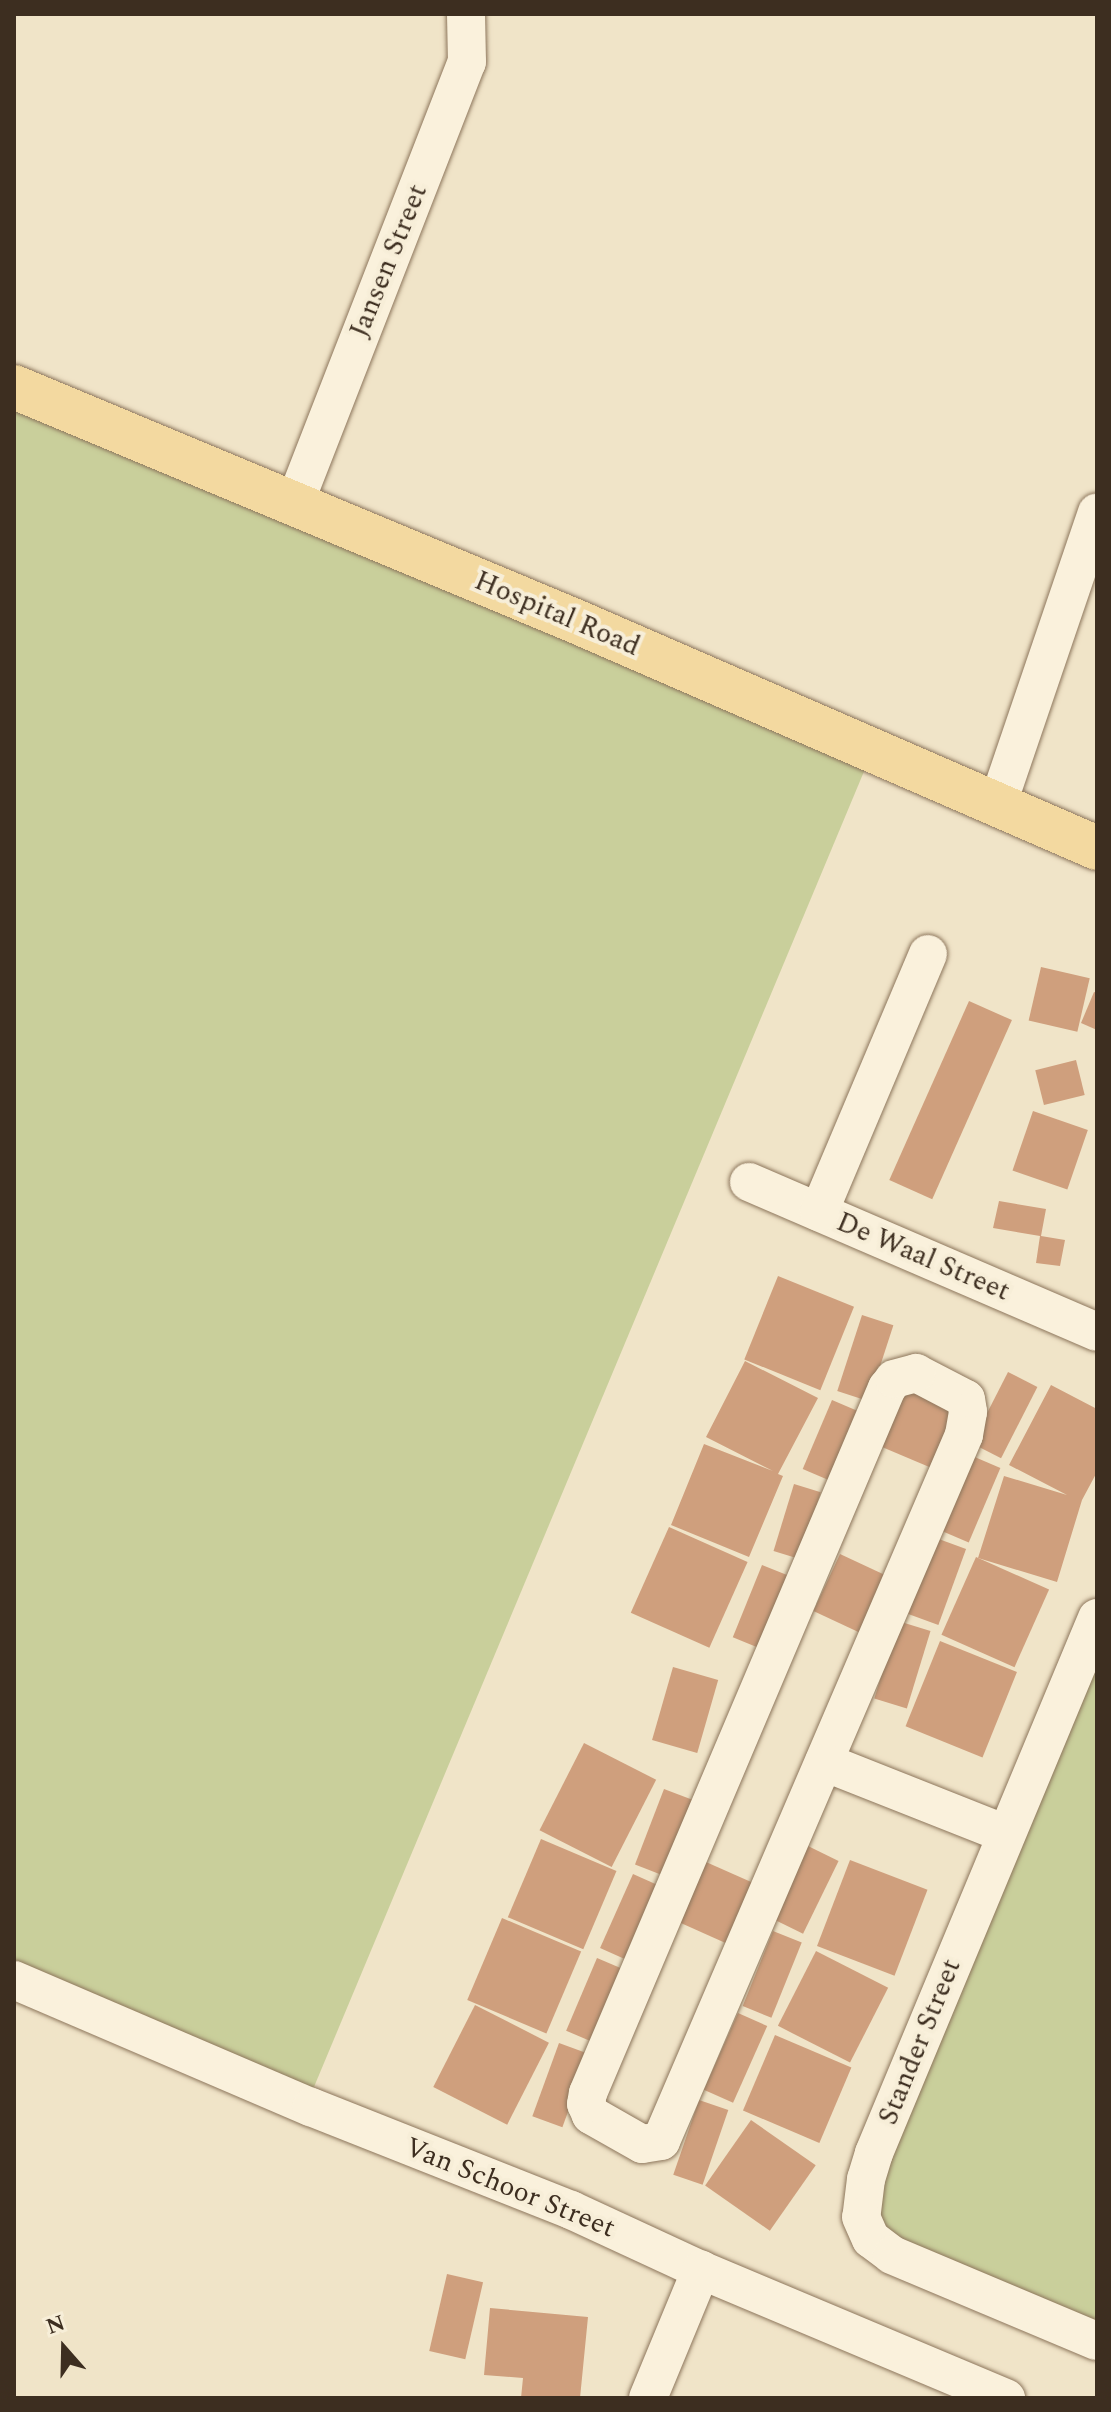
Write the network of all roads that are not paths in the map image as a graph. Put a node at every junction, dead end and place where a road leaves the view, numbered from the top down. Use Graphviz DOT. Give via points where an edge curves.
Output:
graph roads {
  1 [pos="466,14"];
  2 [pos="14,387"];
  3 [pos="294,505"];
  4 [pos="1097,513"];
  5 [pos="997,806"];
  6 [pos="1097,848"];
  7 [pos="928,954"];
  8 [pos="749,1182"];
  9 [pos="819,1212"];
  10 [pos="1097,1332"];
  11 [pos="1097,1618"];
  12 [pos="824,1762"];
  13 [pos="1006,1834"];
  14 [pos="14,1980"];
  15 [pos="701,2270"];
  16 [pos="1097,2341"];
  17 [pos="648,2398"];
  18 [pos="1006,2398"];
  1 -- 3 [label="street, Jansen Street" via="467,62"];
  2 -- 3 [label="main road, Hospital Road"];
  3 -- 5 [label="main road, Hospital Road"];
  4 -- 5 [label="street"];
  5 -- 6 [label="main road, Hospital Road"];
  7 -- 9 [label="street"];
  8 -- 9 [label="street, De Waal Street"];
  9 -- 10 [label="street, De Waal Street"];
  11 -- 13 [label="street, Stander Street"];
  12 -- 12 [label="street" via="964,1435 966,1399 916,1373 894,1379 887,1388 588,2093 591,2115 642,2144 661,2141"];
  12 -- 13 [label="street"];
  13 -- 16 [label="street, Stander Street" via="874,2153 861,2217 871,2239 892,2255"];
  14 -- 15 [label="street, Van Schoor Street" via="311,2107 571,2210"];
  15 -- 17 [label="street"];
  15 -- 18 [label="street, Van Schoor Street"];
}
